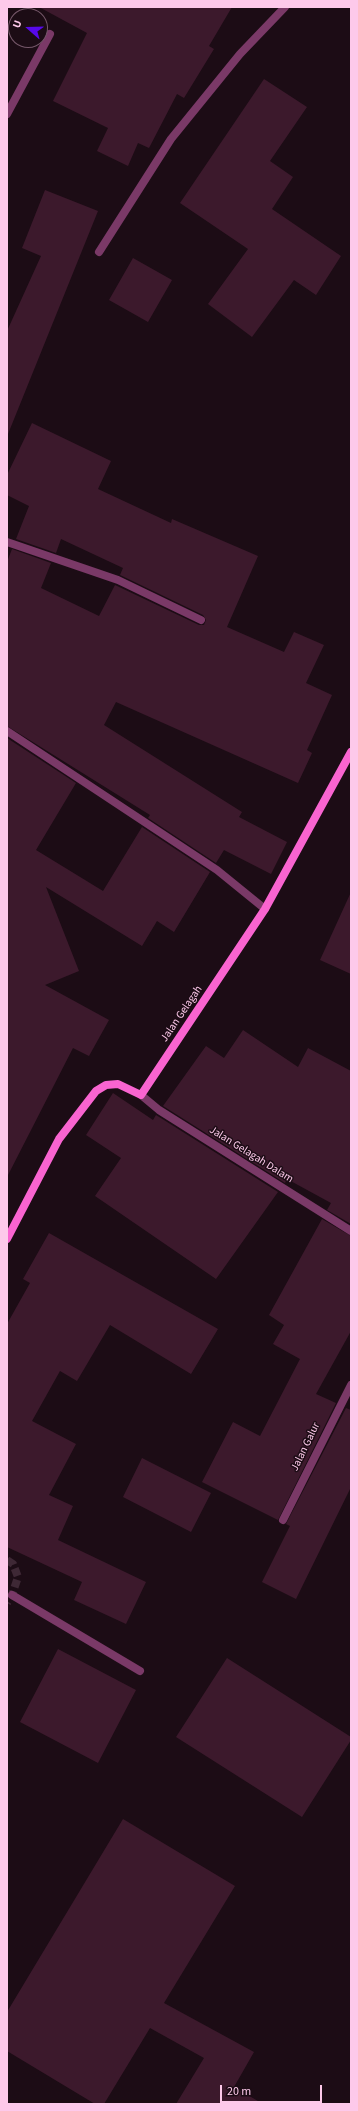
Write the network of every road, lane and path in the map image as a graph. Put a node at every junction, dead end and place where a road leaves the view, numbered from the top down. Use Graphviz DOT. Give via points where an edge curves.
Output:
graph roads {
  1 [pos="285,7"];
  2 [pos="50,34"];
  3 [pos="7,114"];
  4 [pos="99,252"];
  5 [pos="7,542"];
  6 [pos="201,620"];
  7 [pos="7,731"];
  8 [pos="351,752"];
  9 [pos="265,909"];
  10 [pos="141,1095"];
  11 [pos="351,1231"];
  12 [pos="7,1239"];
  13 [pos="351,1385"];
  14 [pos="283,1520"];
  15 [pos="12,1594"];
  16 [pos="140,1670"];
  1 -- 4 [label="street" via="240,54 171,139"];
  2 -- 3 [label="street"];
  5 -- 6 [label="street" via="118,580"];
  7 -- 9 [label="street" via="217,870"];
  8 -- 9 [label="street, Jalan Gelagah"];
  9 -- 10 [label="street, Jalan Gelagah"];
  10 -- 11 [label="street, Jalan Gelagah Dalam" via="159,1110"];
  10 -- 12 [label="street" via="118,1084 106,1085 96,1091 59,1138"];
  13 -- 14 [label="street, Jalan Galur"];
  15 -- 16 [label="street"];
}
